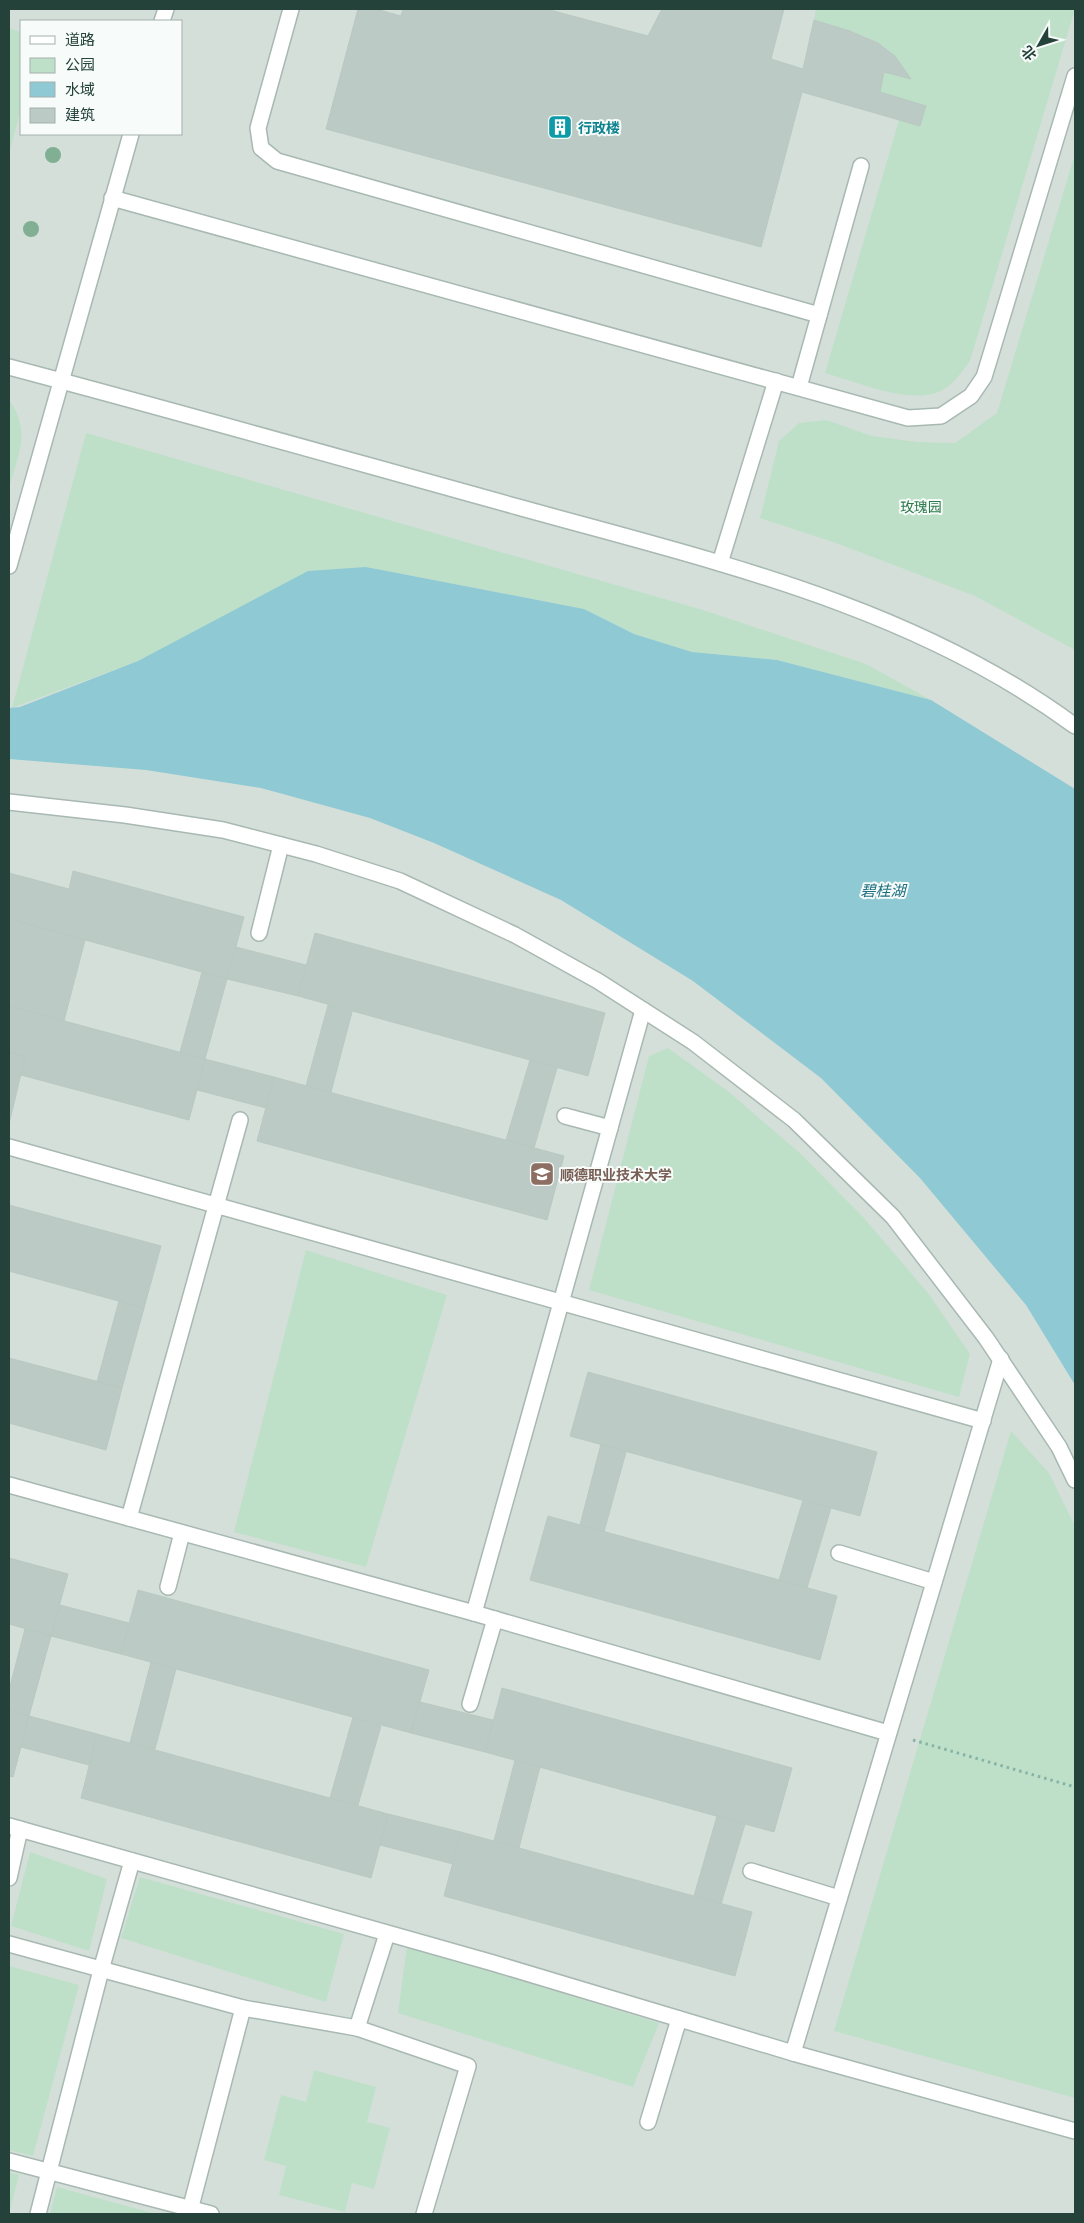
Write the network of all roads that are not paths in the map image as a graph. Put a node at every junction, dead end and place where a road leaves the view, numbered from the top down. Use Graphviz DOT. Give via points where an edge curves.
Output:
graph roads {
  1 [pos="291,9"];
  2 [pos="1075,76"];
  3 [pos="131,135"];
  4 [pos="861,166"];
  5 [pos="112,198"];
  6 [pos="819,315"];
  7 [pos="9,367"];
  8 [pos="61,381"];
  9 [pos="776,381"];
  10 [pos="798,387"];
  11 [pos="720,564"];
  12 [pos="9,566"];
  13 [pos="1075,726"];
  14 [pos="9,802"];
  15 [pos="281,845"];
  16 [pos="259,933"];
  17 [pos="643,1010"];
  18 [pos="565,1116"];
  19 [pos="240,1120"];
  20 [pos="610,1128"];
  21 [pos="9,1147"];
  22 [pos="216,1206"];
  23 [pos="561,1302"];
  24 [pos="1001,1360"];
  25 [pos="982,1421"];
  26 [pos="1075,1480"];
  27 [pos="9,1485"];
  28 [pos="129,1518"];
  29 [pos="182,1533"];
  30 [pos="839,1553"];
  31 [pos="934,1582"];
  32 [pos="168,1587"];
  33 [pos="474,1613"];
  34 [pos="495,1619"];
  35 [pos="470,1704"];
  36 [pos="888,1733"];
  37 [pos="15,1827"];
  38 [pos="132,1861"];
  39 [pos="751,1871"];
  40 [pos="9,1878"];
  41 [pos="839,1898"];
  42 [pos="387,1934"];
  43 [pos="9,1944"];
  44 [pos="101,1970"];
  45 [pos="243,2008"];
  46 [pos="680,2019"];
  47 [pos="357,2028"];
  48 [pos="793,2053"];
  49 [pos="648,2122"];
  50 [pos="1075,2131"];
  51 [pos="9,2161"];
  52 [pos="50,2172"];
  53 [pos="190,2211"];
  54 [pos="38,2214"];
  55 [pos="211,2214"];
  56 [pos="424,2214"];
  1 -- 6 [label="street" via="258,128 261,148 277,161"];
  2 -- 10 [label="street" via="984,377 971,396 941,416 908,418"];
  3 -- 5 [label="street"];
  4 -- 6 [label="street"];
  5 -- 8 [label="street"];
  5 -- 9 [label="street"];
  6 -- 10 [label="street"];
  7 -- 8 [label="street"];
  8 -- 11 [label="street"];
  8 -- 12 [label="street"];
  9 -- 10 [label="street"];
  9 -- 11 [label="street"];
  11 -- 13 [label="street" via="781,580 917,632 1046,704"];
  14 -- 15 [label="street" via="124,814 223,830"];
  15 -- 16 [label="street"];
  15 -- 17 [label="street" via="400,882 515,935"];
  17 -- 20 [label="street"];
  17 -- 24 [label="street" via="693,1042 794,1120 893,1216"];
  18 -- 20 [label="street"];
  19 -- 22 [label="street"];
  20 -- 23 [label="street"];
  21 -- 22 [label="street"];
  22 -- 23 [label="street"];
  22 -- 28 [label="street"];
  23 -- 25 [label="street"];
  23 -- 33 [label="street"];
  24 -- 25 [label="street"];
  24 -- 26 [label="street" via="1059,1447"];
  25 -- 31 [label="street"];
  27 -- 28 [label="street"];
  28 -- 29 [label="street"];
  29 -- 32 [label="street"];
  29 -- 33 [label="street"];
  30 -- 31 [label="street"];
  31 -- 36 [label="street"];
  33 -- 34 [label="street"];
  34 -- 35 [label="street"];
  34 -- 36 [label="street"];
  36 -- 41 [label="street"];
  37 -- 38 [label="street"];
  37 -- 40 [label="street"];
  38 -- 42 [label="street"];
  38 -- 44 [label="street"];
  39 -- 41 [label="street"];
  41 -- 48 [label="street"];
  42 -- 46 [label="street"];
  42 -- 47 [label="street"];
  43 -- 44 [label="street"];
  44 -- 45 [label="street"];
  44 -- 52 [label="street"];
  45 -- 47 [label="street"];
  45 -- 53 [label="street"];
  46 -- 48 [label="street"];
  46 -- 49 [label="street"];
  47 -- 56 [label="street" via="468,2066"];
  48 -- 50 [label="street"];
  51 -- 52 [label="street"];
  52 -- 53 [label="street"];
  52 -- 54 [label="street"];
  53 -- 55 [label="street"];
}
